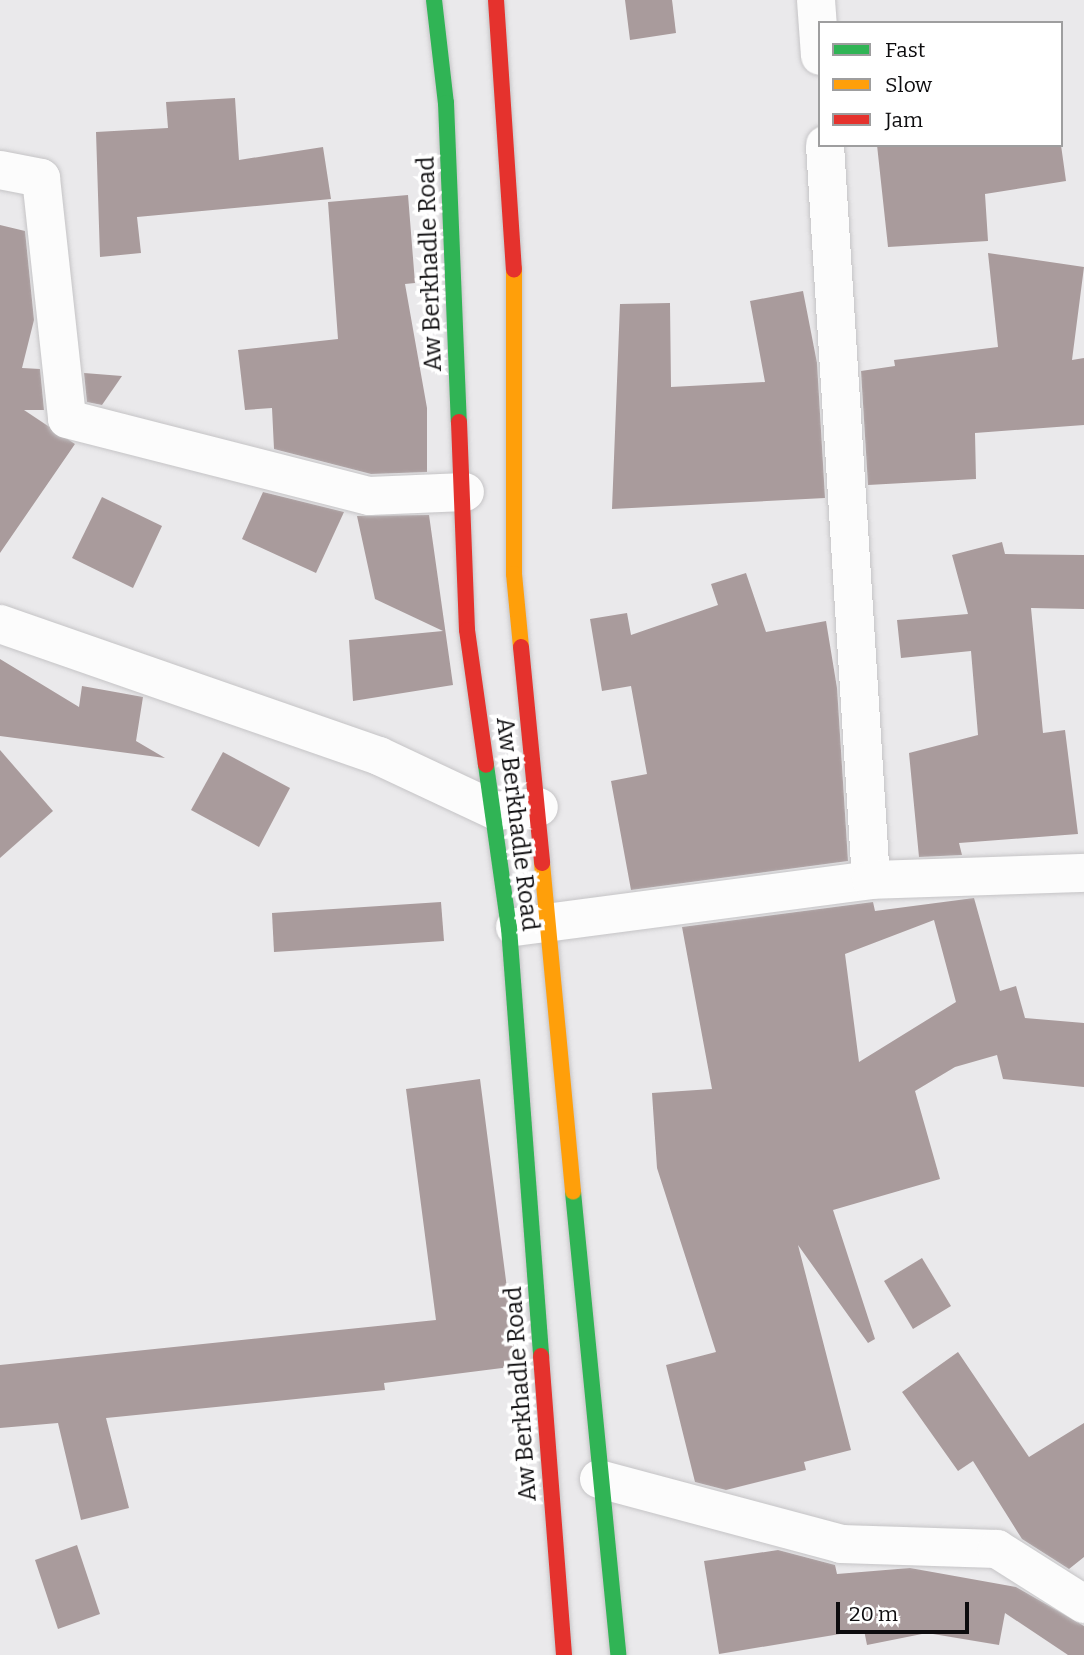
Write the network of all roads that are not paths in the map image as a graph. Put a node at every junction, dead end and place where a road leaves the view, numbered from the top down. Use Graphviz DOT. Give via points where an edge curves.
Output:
graph roads {
  1 [pos="434,0"];
  2 [pos="496,0"];
  3 [pos="816,0"];
  4 [pos="818,28"];
  5 [pos="825,147"];
  6 [pos="0,170"];
  7 [pos="466,492"];
  8 [pos="0,624"];
  9 [pos="538,807"];
  10 [pos="496,811"];
  11 [pos="1084,873"];
  12 [pos="871,880"];
  13 [pos="549,924"];
  14 [pos="509,928"];
  15 [pos="599,1479"];
  16 [pos="1084,1604"];
  17 [pos="564,1655"];
  18 [pos="618,1655"];
  1 -- 7 [label="main road, Aw Berkhadle Road" via="446,103"];
  2 -- 9 [label="main road, Aw Berkhadle Road" via="514,246 513,574"];
  3 -- 4 [label="street"];
  5 -- 12 [label="street"];
  6 -- 7 [label="street" via="41,178 67,419 369,496"];
  7 -- 10 [label="main road, Aw Berkhadle Road" via="467,629"];
  8 -- 10 [label="street" via="379,756"];
  9 -- 10 [label="street"];
  9 -- 13 [label="main road, Aw Berkhadle Road"];
  10 -- 14 [label="main road, Aw Berkhadle Road"];
  11 -- 12 [label="street"];
  12 -- 13 [label="street"];
  13 -- 14 [label="street"];
  13 -- 15 [label="main road, Aw Berkhadle Road"];
  14 -- 17 [label="main road, Aw Berkhadle Road"];
  15 -- 16 [label="street" via="841,1544 997,1549"];
  15 -- 18 [label="main road, Aw Berkhadle Road"];
}
